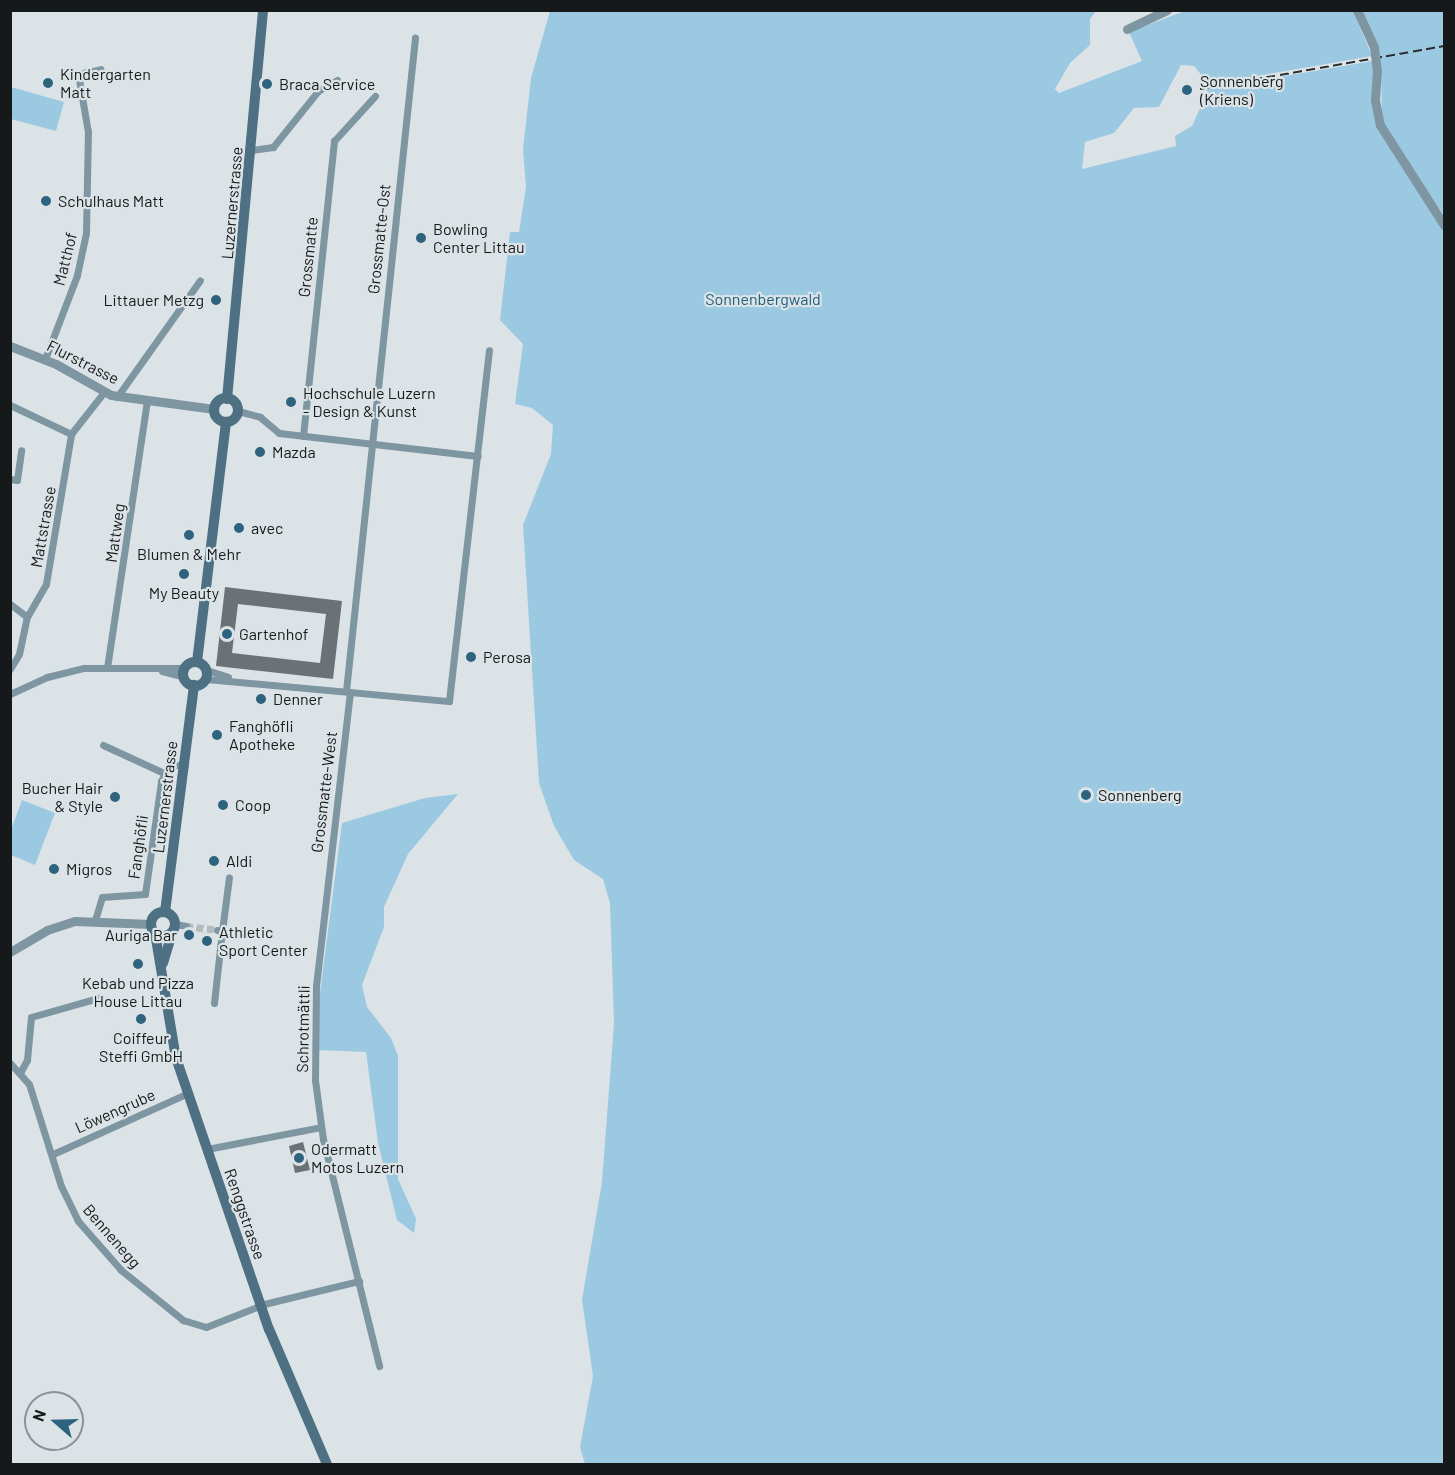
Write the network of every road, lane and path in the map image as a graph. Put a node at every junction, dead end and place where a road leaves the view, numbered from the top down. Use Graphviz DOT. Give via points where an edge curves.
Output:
graph roads {
  1 [pos="263,10"];
  2 [pos="1167,10"];
  3 [pos="1357,10"];
  4 [pos="1127,29"];
  5 [pos="415,38"];
  6 [pos="101,69"];
  7 [pos="337,80"];
  8 [pos="375,96"];
  9 [pos="252,150"];
  10 [pos="1444,225"];
  11 [pos="200,280"];
  12 [pos="10,346"];
  13 [pos="489,350"];
  14 [pos="45,358"];
  15 [pos="104,392"];
  16 [pos="117,397"];
  17 [pos="227,399"];
  18 [pos="147,401"];
  19 [pos="10,405"];
  20 [pos="214,409"];
  21 [pos="237,411"];
  22 [pos="226,422"];
  23 [pos="71,434"];
  24 [pos="303,436"];
  25 [pos="375,444"];
  26 [pos="21,450"];
  27 [pos="478,456"];
  28 [pos="10,479"];
  29 [pos="10,604"];
  30 [pos="27,617"];
  31 [pos="197,662"];
  32 [pos="107,668"];
  33 [pos="10,669"];
  34 [pos="184,673"];
  35 [pos="207,674"];
  36 [pos="194,685"];
  37 [pos="348,691"];
  38 [pos="10,694"];
  39 [pos="103,745"];
  40 [pos="185,765"];
  41 [pos="164,773"];
  42 [pos="229,877"];
  43 [pos="326,896"];
  44 [pos="165,912"];
  45 [pos="95,920"];
  46 [pos="153,928"];
  47 [pos="178,928"];
  48 [pos="10,952"];
  49 [pos="162,966"];
  50 [pos="98,998"];
  51 [pos="214,1004"];
  52 [pos="10,1063"];
  53 [pos="20,1073"];
  54 [pos="188,1093"];
  55 [pos="321,1127"];
  56 [pos="207,1149"];
  57 [pos="52,1154"];
  58 [pos="359,1281"];
  59 [pos="261,1305"];
  60 [pos="379,1366"];
  61 [pos="327,1464"];
  1 -- 9 [label="main road, Luzernerstrasse"];
  2 -- 4 [label="street"];
  3 -- 10 [label="street, bridge" via="1374,47 1375,100 1380,125"];
  5 -- 25 [label="street, Grossmatte-Ost"];
  6 -- 14 [label="street, Matthof" via="84,73 79,80 88,132 86,233 77,275"];
  7 -- 9 [label="street" via="318,91 273,147"];
  8 -- 24 [label="street, Grossmatte" via="334,141"];
  9 -- 17 [label="main road, Luzernerstrasse"];
  11 -- 16 [label="street"];
  12 -- 14 [label="street, Flurstrasse"];
  13 -- 27 [label="street"];
  14 -- 15 [label="street, Flurstrasse"];
  15 -- 16 [label="street, Flurstrasse"];
  15 -- 23 [label="street, Mattstrasse"];
  16 -- 18 [label="street, Flurstrasse"];
  17 -- 20 [label="main road"];
  17 -- 21 [label="main road"];
  18 -- 20 [label="street, Flurstrasse"];
  18 -- 32 [label="street, Mattweg"];
  19 -- 23 [label="street"];
  20 -- 22 [label="main road" via="216,417"];
  21 -- 22 [label="main road"];
  21 -- 24 [label="street" via="253,414 279,433"];
  22 -- 31 [label="main road"];
  23 -- 30 [label="street, Mattstrasse" via="46,584"];
  24 -- 25 [label="street"];
  25 -- 27 [label="street"];
  25 -- 37 [label="street"];
  26 -- 28 [label="street" via="17,480"];
  27 -- 37 [label="street" via="452,696 443,703"];
  29 -- 30 [label="street"];
  30 -- 33 [label="street, Mattstrasse" via="19,654"];
  31 -- 34 [label="main road"];
  31 -- 35 [label="main road"];
  32 -- 34 [label="street"];
  32 -- 38 [label="street" via="63,672"];
  34 -- 36 [label="main road"];
  35 -- 36 [label="main road"];
  35 -- 37 [label="street"];
  36 -- 40 [label="main road, Luzernerstrasse"];
  37 -- 43 [label="street, Grossmatte-West"];
  39 -- 41 [label="street"];
  40 -- 41 [label="street" via="172,764"];
  40 -- 44 [label="main road, Luzernerstrasse"];
  41 -- 45 [label="street, Fanghöfli" via="145,894 102,897"];
  42 -- 51 [label="street" via="219,930"];
  43 -- 55 [label="street, Schrotmättli" via="314,1034"];
  44 -- 46 [label="main road" via="157,914"];
  44 -- 47 [label="main road"];
  45 -- 46 [label="street"];
  45 -- 48 [label="street" via="47,930"];
  46 -- 47 [label="main road"];
  46 -- 49 [label="main road, Renggstrasse"];
  47 -- 49 [label="main road, Renggstrasse"];
  49 -- 54 [label="main road, Renggstrasse" via="167,1023"];
  50 -- 53 [label="street" via="31,1017 27,1060"];
  52 -- 53 [label="street, Bennenegg"];
  53 -- 57 [label="street, Bennenegg" via="29,1083"];
  54 -- 56 [label="main road, Renggstrasse"];
  54 -- 57 [label="street, Löwengrube"];
  55 -- 56 [label="street"];
  55 -- 58 [label="street, Schrotmättli"];
  56 -- 59 [label="main road, Renggstrasse"];
  57 -- 59 [label="street, Bennenegg" via="63,1194 78,1221 121,1270 178,1317 194,1326 206,1327"];
  58 -- 59 [label="street"];
  58 -- 60 [label="street, Schrotmättli"];
  59 -- 61 [label="main road, Renggstrasse"];
}
